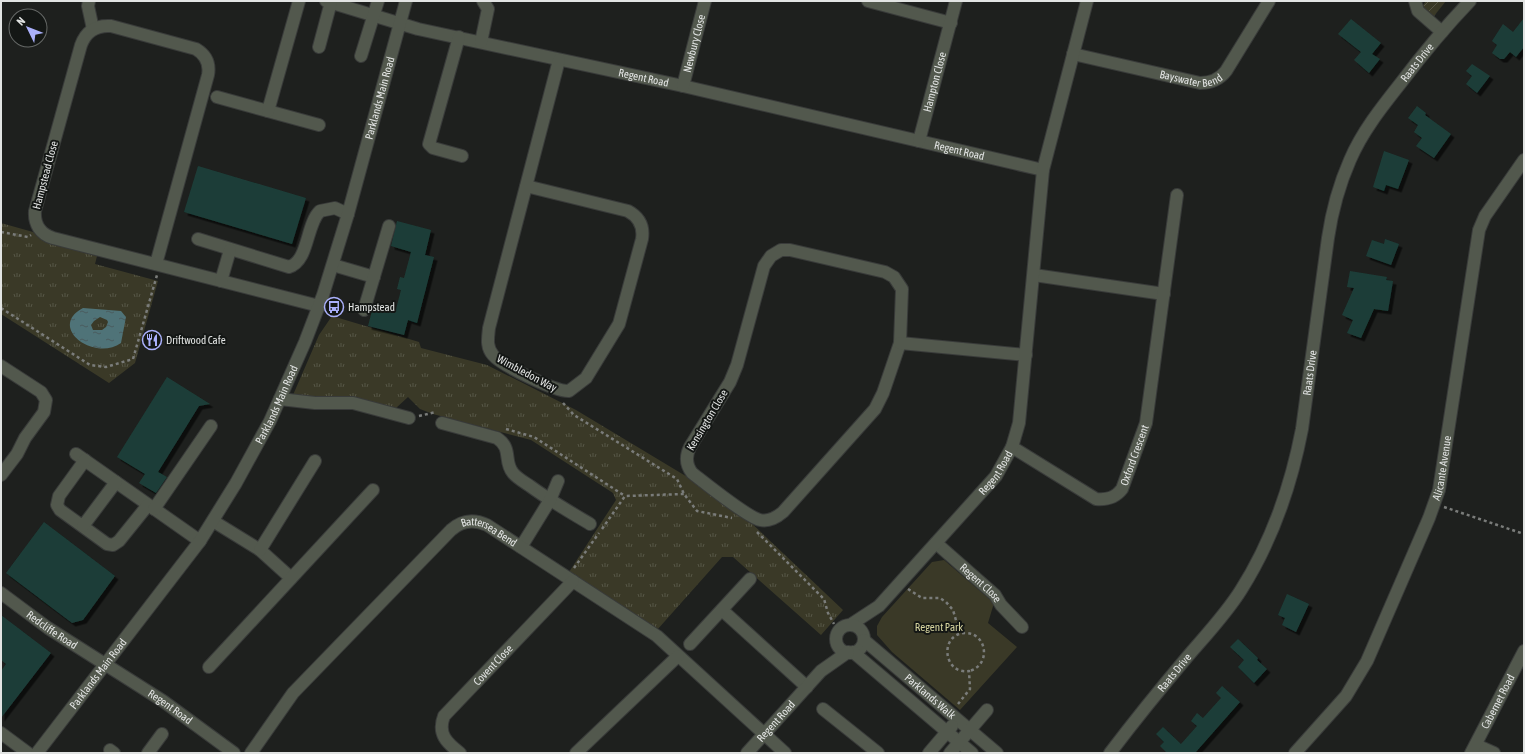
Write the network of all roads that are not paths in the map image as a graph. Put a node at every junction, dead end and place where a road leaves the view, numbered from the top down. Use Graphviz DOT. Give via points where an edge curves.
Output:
graph roads {
  1 [pos="90,1"];
  2 [pos="299,1"];
  3 [pos="378,1"];
  4 [pos="406,1"];
  5 [pos="483,1"];
  6 [pos="705,1"];
  7 [pos="868,1"];
  8 [pos="956,1"];
  9 [pos="1087,1"];
  10 [pos="1269,1"];
  11 [pos="1415,1"];
  12 [pos="1464,1"];
  13 [pos="1470,1"];
  14 [pos="329,2"];
  15 [pos="373,15"];
  16 [pos="1452,20"];
  17 [pos="400,22"];
  18 [pos="951,22"];
  19 [pos="93,29"];
  20 [pos="1442,32"];
  21 [pos="459,37"];
  22 [pos="481,42"];
  23 [pos="319,47"];
  24 [pos="1073,54"];
  25 [pos="361,56"];
  26 [pos="559,60"];
  27 [pos="683,86"];
  28 [pos="217,97"];
  29 [pos="268,111"];
  30 [pos="319,125"];
  31 [pos="919,141"];
  32 [pos="462,156"];
  33 [pos="1524,160"];
  34 [pos="1043,170"];
  35 [pos="526,186"];
  36 [pos="1177,195"];
  37 [pos="348,214"];
  38 [pos="389,226"];
  39 [pos="198,239"];
  40 [pos="230,250"];
  41 [pos="156,264"];
  42 [pos="333,265"];
  43 [pos="1034,275"];
  44 [pos="374,277"];
  45 [pos="221,281"];
  46 [pos="1164,294"];
  47 [pos="319,306"];
  48 [pos="364,310"];
  49 [pos="900,343"];
  50 [pos="1026,355"];
  51 [pos="1,366"];
  52 [pos="280,399"];
  53 [pos="440,417"];
  54 [pos="410,418"];
  55 [pos="211,426"];
  56 [pos="1012,447"];
  57 [pos="315,461"];
  58 [pos="1,475"];
  59 [pos="558,481"];
  60 [pos="116,482"];
  61 [pos="373,490"];
  62 [pos="550,500"];
  63 [pos="151,507"];
  64 [pos="213,521"];
  65 [pos="590,524"];
  66 [pos="83,526"];
  67 [pos="200,541"];
  68 [pos="936,543"];
  69 [pos="521,547"];
  70 [pos="260,550"];
  71 [pos="291,578"];
  72 [pos="570,579"];
  73 [pos="750,579"];
  74 [pos="1,593"];
  75 [pos="879,606"];
  76 [pos="722,610"];
  77 [pos="850,625"];
  78 [pos="1022,628"];
  79 [pos="863,638"];
  80 [pos="836,640"];
  81 [pos="690,644"];
  82 [pos="1524,651"];
  83 [pos="851,652"];
  84 [pos="678,656"];
  85 [pos="104,664"];
  86 [pos="209,667"];
  87 [pos="821,671"];
  88 [pos="807,687"];
  89 [pos="823,709"];
  90 [pos="987,710"];
  91 [pos="1138,715"];
  92 [pos="958,720"];
  93 [pos="970,730"];
  94 [pos="947,732"];
  95 [pos="1,733"];
  96 [pos="765,733"];
  97 [pos="162,734"];
  98 [pos="959,741"];
  99 [pos="1474,749"];
  100 [pos="28,753"];
  101 [pos="37,753"];
  102 [pos="148,753"];
  103 [pos="234,753"];
  104 [pos="251,753"];
  105 [pos="460,753"];
  106 [pos="576,753"];
  107 [pos="747,753"];
  108 [pos="785,753"];
  109 [pos="878,753"];
  110 [pos="929,753"];
  111 [pos="950,753"];
  112 [pos="972,753"];
  113 [pos="997,753"];
  114 [pos="1102,753"];
  115 [pos="1110,753"];
  116 [pos="1294,753"];
  117 [pos="1494,753"];
  1 -- 19 [label="street" via="88,6"];
  2 -- 29 [label="street"];
  3 -- 15 [label="street"];
  4 -- 17 [label="street, Parklands Main Road"];
  5 -- 22 [label="street" via="488,9"];
  6 -- 27 [label="street, Newbury Close"];
  7 -- 18 [label="street"];
  8 -- 18 [label="street, Hampton Close"];
  9 -- 24 [label="street"];
  10 -- 24 [label="street, Bayswater Bend" via="1226,71 1218,79 1206,83"];
  11 -- 20 [label="street" via="1418,10"];
  12 -- 16 [label="street, Raats Drive"];
  13 -- 16 [label="street, Raats Drive"];
  14 -- 15 [label="street, Regent Road"];
  14 -- 23 [label="street"];
  15 -- 17 [label="street, Regent Road"];
  15 -- 25 [label="street"];
  16 -- 20 [label="street, Raats Drive"];
  17 -- 21 [label="street, Regent Road" via="418,29"];
  17 -- 37 [label="street, Parklands Main Road"];
  18 -- 31 [label="street, Hampton Close"];
  19 -- 41 [label="street" via="111,26 191,48 203,55 208,64 208,75"];
  19 -- 41 [label="street, Hampstead Close" via="81,45 35,211 35,221 40,230 53,238"];
  20 -- 91 [label="street, Raats Drive" via="1368,127 1350,160 1340,186 1328,238 1296,460 1272,531 1240,591 1213,627"];
  21 -- 22 [label="street, Regent Road"];
  21 -- 32 [label="street" via="429,144 433,148"];
  22 -- 26 [label="street, Regent Road"];
  24 -- 34 [label="street"];
  26 -- 27 [label="street, Regent Road"];
  26 -- 35 [label="street, Wimbledon Way"];
  27 -- 31 [label="street, Regent Road"];
  28 -- 29 [label="street"];
  29 -- 30 [label="street"];
  31 -- 34 [label="street, Regent Road"];
  33 -- 116 [label="street, Alicante Avenue" via="1485,216 1479,230 1439,490 1434,503 1366,661 1346,696"];
  34 -- 43 [label="street, Regent Road"];
  35 -- 35 [label="street, Wimbledon Way" via="628,211 637,217 642,227 642,239 619,324 586,378 569,391 562,391 502,362 494,356 487,340"];
  36 -- 46 [label="street, Oxford Crescent"];
  37 -- 40 [label="street" via="329,208 318,213 300,258 296,264 289,267"];
  37 -- 42 [label="street, Parklands Main Road"];
  38 -- 44 [label="street"];
  39 -- 40 [label="street"];
  40 -- 45 [label="street"];
  41 -- 45 [label="street"];
  42 -- 44 [label="street"];
  42 -- 47 [label="street, Parklands Main Road"];
  43 -- 46 [label="street"];
  43 -- 50 [label="street, Regent Road"];
  44 -- 48 [label="street"];
  45 -- 47 [label="street"];
  46 -- 56 [label="street, Oxford Crescent" via="1146,423 1118,494 1108,499 1096,498"];
  47 -- 52 [label="street, Parklands Main Road"];
  49 -- 49 [label="street, Kensington Close" via="902,294 900,284 894,277 885,272 790,250 776,252 764,266 730,382 687,452 686,457 692,473 756,518 770,520 779,516 875,409"];
  49 -- 50 [label="street"];
  50 -- 56 [label="street, Regent Road" via="1019,423"];
  51 -- 58 [label="street" via="41,392 46,404 44,412"];
  52 -- 54 [label="street" via="315,403 353,403"];
  52 -- 64 [label="street, Parklands Main Road"];
  53 -- 62 [label="street" via="502,441 513,474"];
  55 -- 63 [label="street"];
  56 -- 68 [label="street, Regent Road" via="996,476"];
  57 -- 70 [label="street"];
  59 -- 62 [label="street"];
  60 -- 63 [label="street"];
  60 -- 66 [label="street"];
  60 -- 66 [label="street" via="81,457 57,503 60,510"];
  61 -- 71 [label="street"];
  62 -- 65 [label="street"];
  62 -- 69 [label="street"];
  63 -- 66 [label="street" via="120,541 113,545 107,544"];
  63 -- 67 [label="street"];
  64 -- 67 [label="street, Parklands Main Road"];
  64 -- 70 [label="street"];
  67 -- 85 [label="street, Parklands Main Road"];
  68 -- 75 [label="street, Regent Road"];
  68 -- 78 [label="street, Regent Close" via="996,595 1001,605"];
  69 -- 72 [label="street, Battersea Bend"];
  69 -- 104 [label="street, Battersea Bend" via="482,522 470,521 455,526 293,693"];
  70 -- 71 [label="street"];
  71 -- 86 [label="street"];
  72 -- 84 [label="street, Battersea Bend" via="657,636"];
  72 -- 105 [label="street, Covent Close" via="444,716 441,727 443,737"];
  73 -- 76 [label="street"];
  74 -- 85 [label="street, Redcliffe Road" via="48,628"];
  75 -- 77 [label="street, Regent Road"];
  75 -- 79 [label="street, Regent Road"];
  76 -- 81 [label="street"];
  76 -- 88 [label="street"];
  77 -- 79 [label="street" via="859,628"];
  77 -- 80 [label="street" via="838,631"];
  79 -- 83 [label="street" via="858,650"];
  79 -- 92 [label="street, Parklands Walk"];
  80 -- 83 [label="street" via="840,648"];
  80 -- 87 [label="street, Regent Road"];
  82 -- 99 [label="street, Cabernet Road"];
  83 -- 87 [label="street, Regent Road"];
  83 -- 94 [label="street, Parklands Walk"];
  84 -- 96 [label="street, Battersea Bend"];
  84 -- 106 [label="street"];
  85 -- 101 [label="street, Parklands Main Road"];
  85 -- 103 [label="street, Regent Road" via="163,701"];
  87 -- 88 [label="street, Regent Road"];
  88 -- 96 [label="street, Regent Road"];
  89 -- 109 [label="street"];
  90 -- 93 [label="street"];
  91 -- 114 [label="street, Raats Drive"];
  91 -- 115 [label="street, Raats Drive"];
  92 -- 93 [label="street, Parklands Walk"];
  92 -- 94 [label="street"];
  93 -- 98 [label="street"];
  93 -- 113 [label="street, Parklands Walk"];
  94 -- 98 [label="street, Parklands Walk"];
  94 -- 110 [label="street"];
  95 -- 100 [label="street"];
  96 -- 107 [label="street, Regent Road"];
  96 -- 108 [label="street, Battersea Bend"];
  97 -- 102 [label="street"];
  98 -- 111 [label="street"];
  98 -- 112 [label="street, Parklands Walk"];
  99 -- 117 [label="street"];
}
